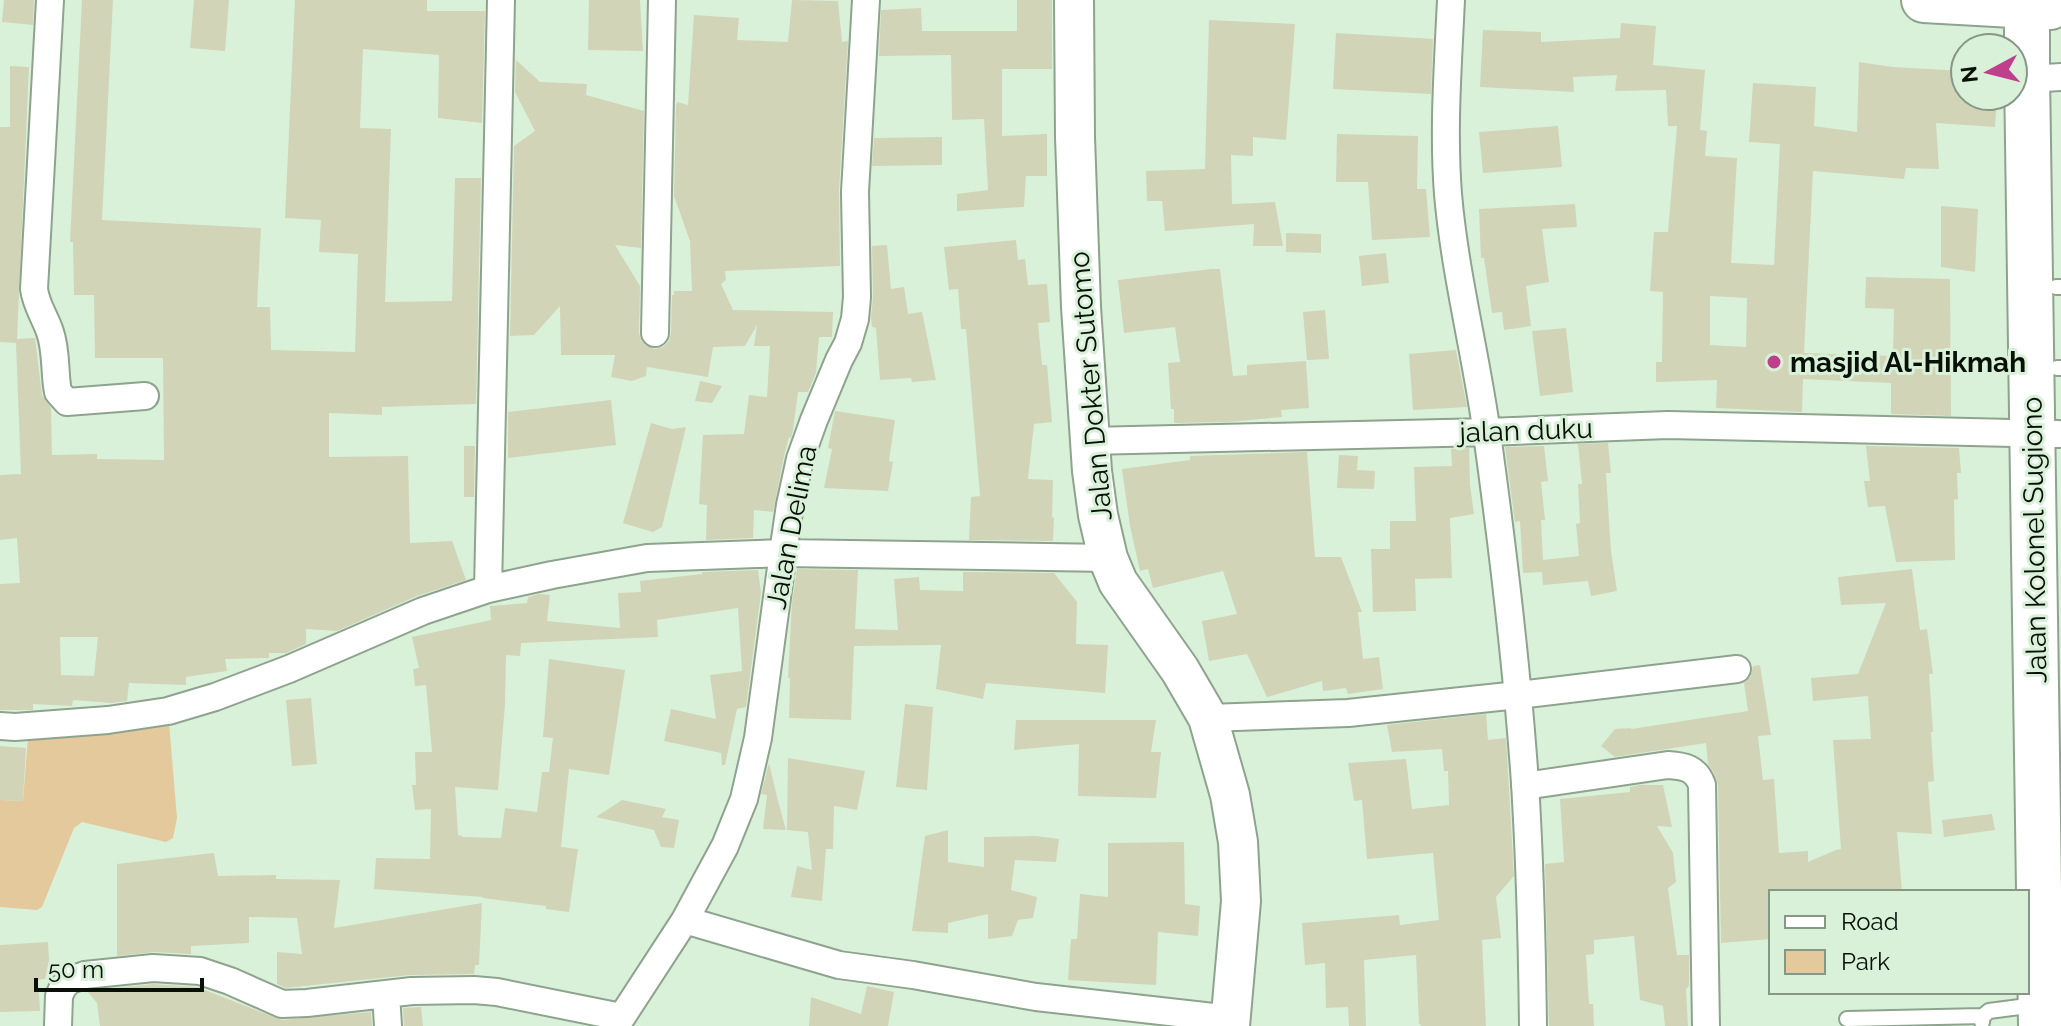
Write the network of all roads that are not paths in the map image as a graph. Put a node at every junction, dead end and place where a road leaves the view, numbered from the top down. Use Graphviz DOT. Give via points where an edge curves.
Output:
graph roads {
  1 [pos="50,0"];
  2 [pos="501,0"];
  3 [pos="662,0"];
  4 [pos="866,0"];
  5 [pos="1074,0"];
  6 [pos="1451,0"];
  7 [pos="1924,0"];
  8 [pos="2038,3"];
  9 [pos="2047,78"];
  10 [pos="2058,287"];
  11 [pos="655,333"];
  12 [pos="2059,368"];
  13 [pos="145,396"];
  14 [pos="1487,432"];
  15 [pos="2045,434"];
  16 [pos="1089,441"];
  17 [pos="2046,509"];
  18 [pos="783,553"];
  19 [pos="1108,558"];
  20 [pos="488,589"];
  21 [pos="1737,669"];
  22 [pos="1518,695"];
  23 [pos="1208,718"];
  24 [pos="0,726"];
  25 [pos="1525,786"];
  26 [pos="2061,883"];
  27 [pos="685,920"];
  28 [pos="386,994"];
  29 [pos="2041,1015"];
  30 [pos="1847,1019"];
  31 [pos="618,1021"];
  32 [pos="1982,1021"];
  33 [pos="1230,1023"];
  34 [pos="58,1026"];
  35 [pos="388,1026"];
  36 [pos="1533,1026"];
  37 [pos="1706,1026"];
  1 -- 13 [label="street" via="34,289 50,330 58,392 67,402"];
  2 -- 20 [label="street"];
  3 -- 11 [label="street"];
  4 -- 18 [label="street, Jalan Delima" via="855,192 855,319 800,459"];
  5 -- 16 [label="main road, Jalan Dokter Sutomo" via="1075,165"];
  6 -- 14 [label="street" via="1448,192"];
  7 -- 8 [label="highway"];
  8 -- 9 [label="highway"];
  9 -- 10 [label="highway"];
  9 -- 15 [label="highway, Jalan Kolonel Sugiono"];
  10 -- 12 [label="highway"];
  12 -- 15 [label="highway"];
  14 -- 15 [label="street, jalan duku" via="1668,425"];
  14 -- 16 [label="street, jalan duku"];
  14 -- 22 [label="street"];
  15 -- 17 [label="highway"];
  16 -- 19 [label="main road, Jalan Dokter Sutomo"];
  17 -- 26 [label="highway"];
  17 -- 29 [label="highway, Jalan Kolonel Sugiono"];
  18 -- 19 [label="street"];
  18 -- 20 [label="street" via="647,558"];
  18 -- 27 [label="street, Jalan Delima" via="758,738 744,799"];
  19 -- 23 [label="main road, Jalan Dokter Sutomo" via="1118,582"];
  20 -- 24 [label="street" via="230,692 168,711"];
  21 -- 22 [label="street"];
  22 -- 23 [label="street" via="1348,713"];
  22 -- 25 [label="street"];
  23 -- 33 [label="main road, Jalan Dokter Sutomo" via="1238,842 1241,901"];
  25 -- 36 [label="street"];
  25 -- 37 [label="street" via="1668,765 1692,769 1699,776"];
  27 -- 31 [label="street, Jalan Delima"];
  27 -- 33 [label="street" via="839,965"];
  28 -- 31 [label="street" via="497,992"];
  28 -- 34 [label="street" via="282,1004 200,971 153,968 70,980 59,996"];
  28 -- 35 [label="street"];
  29 -- 32 [label="lane" via="1989,1011"];
  30 -- 32 [label="lane"];
}
